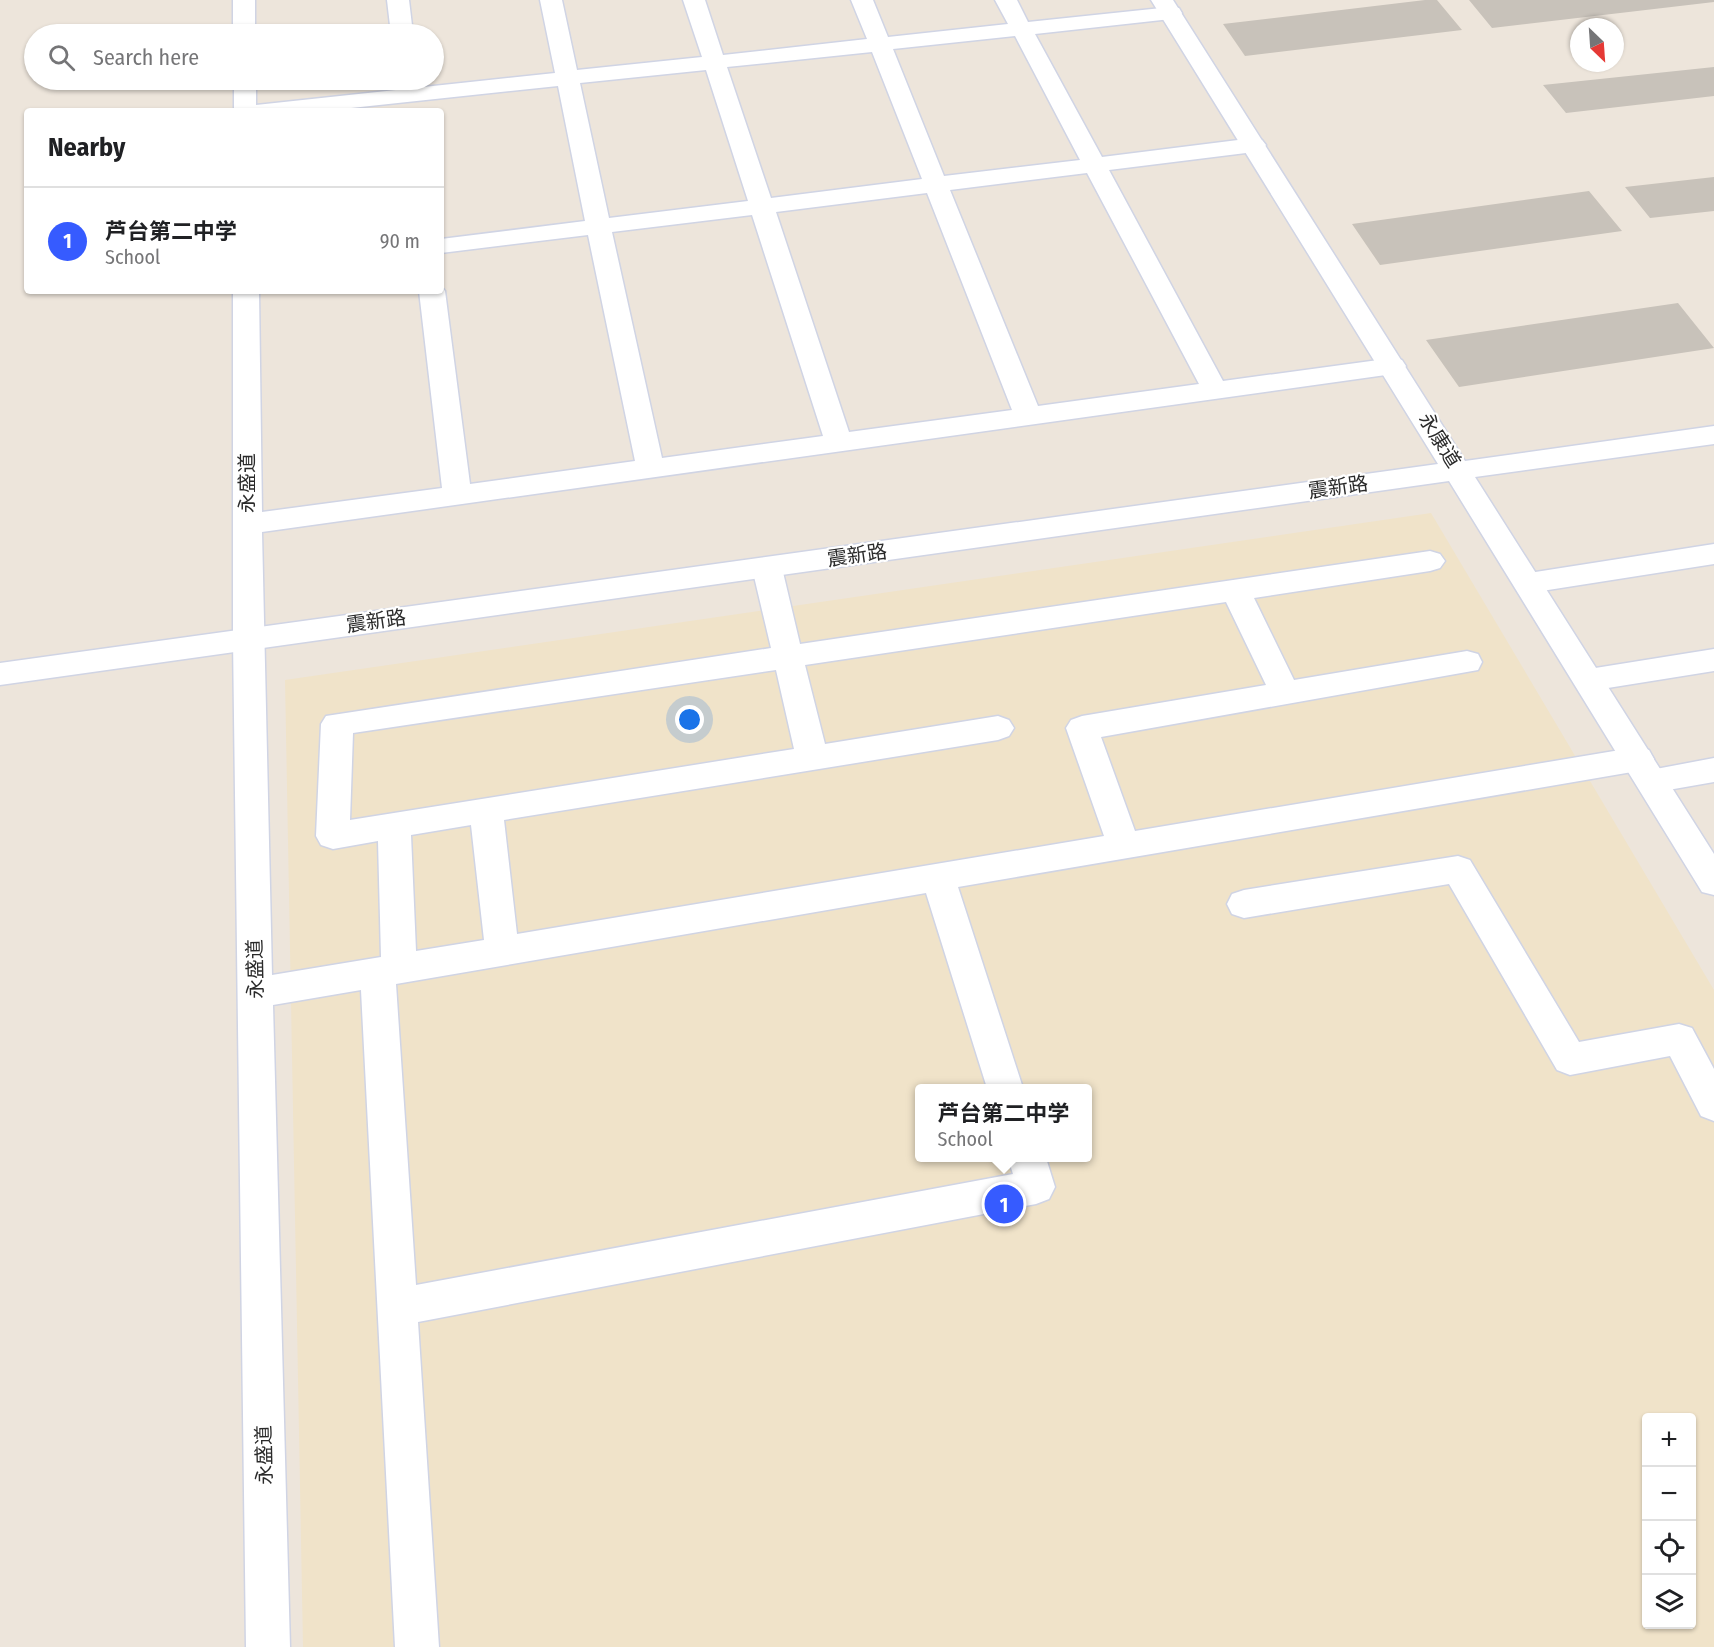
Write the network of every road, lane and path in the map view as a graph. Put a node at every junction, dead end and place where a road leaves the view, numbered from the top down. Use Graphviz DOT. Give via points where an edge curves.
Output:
graph roads {
  1 [pos="244,0"];
  2 [pos="398,0"];
  3 [pos="551,0"];
  4 [pos="694,0"];
  5 [pos="862,0"];
  6 [pos="1006,0"];
  7 [pos="1167,7"];
  8 [pos="244,24"];
  9 [pos="401,24"];
  10 [pos="1022,29"];
  11 [pos="880,45"];
  12 [pos="715,62"];
  13 [pos="567,78"];
  14 [pos="245,90"];
  15 [pos="409,95"];
  16 [pos="245,108"];
  17 [pos="288,108"];
  18 [pos="1254,145"];
  19 [pos="1094,164"];
  20 [pos="936,184"];
  21 [pos="762,206"];
  22 [pos="599,226"];
  23 [pos="444,246"];
  24 [pos="246,294"];
  25 [pos="432,294"];
  26 [pos="1393,366"];
  27 [pos="1215,390"];
  28 [pos="1029,416"];
  29 [pos="1714,435"];
  30 [pos="839,442"];
  31 [pos="650,468"];
  32 [pos="1459,470"];
  33 [pos="457,495"];
  34 [pos="248,524"];
  35 [pos="1714,554"];
  36 [pos="1430,561"];
  37 [pos="767,568"];
  38 [pos="1529,583"];
  39 [pos="1235,590"];
  40 [pos="248,639"];
  41 [pos="788,657"];
  42 [pos="1714,660"];
  43 [pos="1467,662"];
  44 [pos="0,674"];
  45 [pos="1589,680"];
  46 [pos="1286,693"];
  47 [pos="998,729"];
  48 [pos="812,758"];
  49 [pos="1645,770"];
  50 [pos="1714,770"];
  51 [pos="486,810"];
  52 [pos="394,825"];
  53 [pos="1124,846"];
  54 [pos="938,878"];
  55 [pos="1714,882"];
  56 [pos="1244,904"];
  57 [pos="502,950"];
  58 [pos="388,971"];
  59 [pos="255,993"];
  60 [pos="1003,1084"];
  61 [pos="1714,1105"];
  62 [pos="1028,1162"];
  63 [pos="397,1307"];
  64 [pos="268,1647"];
  65 [pos="417,1647"];
  1 -- 8 [label="street"];
  2 -- 9 [label="street"];
  3 -- 13 [label="street"];
  4 -- 12 [label="street"];
  5 -- 11 [label="street"];
  6 -- 10 [label="street"];
  7 -- 10 [label="street"];
  7 -- 18 [label="street, 永康道"];
  10 -- 11 [label="street"];
  10 -- 19 [label="street"];
  11 -- 12 [label="street"];
  11 -- 20 [label="street"];
  12 -- 13 [label="street"];
  12 -- 21 [label="street"];
  13 -- 15 [label="street"];
  13 -- 22 [label="street"];
  14 -- 16 [label="street"];
  15 -- 17 [label="street"];
  18 -- 19 [label="street"];
  18 -- 26 [label="street, 永康道"];
  19 -- 20 [label="street"];
  19 -- 27 [label="street"];
  20 -- 21 [label="street"];
  20 -- 28 [label="street"];
  21 -- 22 [label="street"];
  21 -- 30 [label="street"];
  22 -- 23 [label="street"];
  22 -- 31 [label="street"];
  24 -- 34 [label="street, 永盛道"];
  25 -- 33 [label="street"];
  26 -- 27 [label="street"];
  26 -- 32 [label="street, 永康道"];
  27 -- 28 [label="street"];
  28 -- 30 [label="street"];
  29 -- 32 [label="street, 震新路"];
  30 -- 31 [label="street"];
  31 -- 33 [label="street"];
  32 -- 37 [label="street, 震新路"];
  32 -- 38 [label="street, 永康道"];
  33 -- 34 [label="street"];
  34 -- 40 [label="street, 永盛道"];
  35 -- 38 [label="street"];
  36 -- 39 [label="street"];
  37 -- 40 [label="street, 震新路"];
  37 -- 41 [label="street"];
  38 -- 45 [label="street, 永康道"];
  39 -- 41 [label="street"];
  39 -- 46 [label="street"];
  40 -- 44 [label="street, 震新路"];
  40 -- 59 [label="street, 永盛道"];
  41 -- 48 [label="street"];
  41 -- 52 [label="street" via="337,724 333,836"];
  42 -- 45 [label="street"];
  43 -- 46 [label="street"];
  45 -- 49 [label="street, 永康道"];
  46 -- 53 [label="street" via="1082,728"];
  47 -- 48 [label="street"];
  48 -- 51 [label="street"];
  49 -- 50 [label="street"];
  49 -- 53 [label="street"];
  49 -- 55 [label="street, 永康道"];
  51 -- 52 [label="street"];
  51 -- 57 [label="street"];
  52 -- 58 [label="street"];
  53 -- 54 [label="street"];
  54 -- 57 [label="street"];
  54 -- 60 [label="street"];
  56 -- 61 [label="street" via="1458,869 1570,1059 1680,1039"];
  57 -- 58 [label="street"];
  58 -- 59 [label="street"];
  58 -- 63 [label="street"];
  59 -- 64 [label="street, 永盛道"];
  62 -- 63 [label="street" via="1036,1187"];
  63 -- 65 [label="street"];
}
